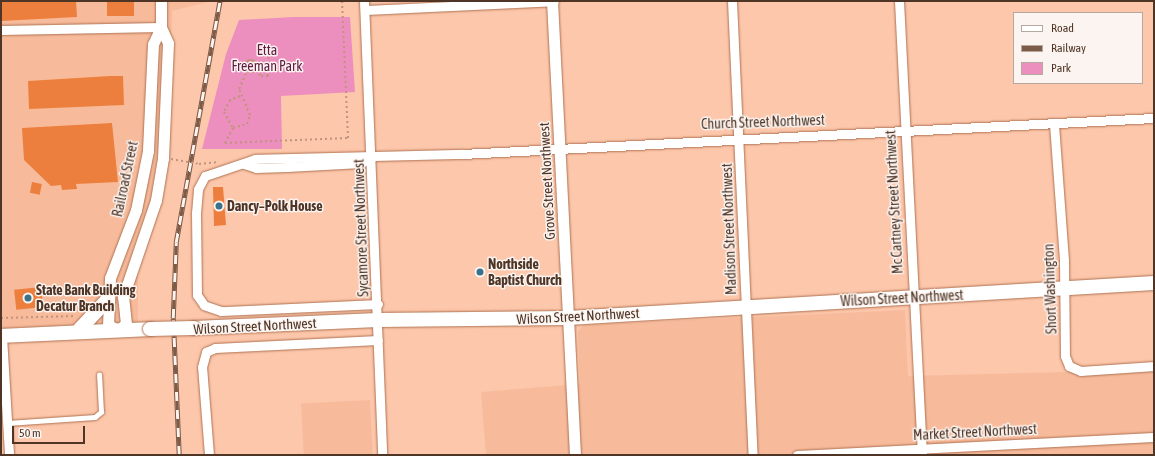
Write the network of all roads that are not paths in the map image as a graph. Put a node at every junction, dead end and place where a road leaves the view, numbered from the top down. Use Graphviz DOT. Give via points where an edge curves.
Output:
graph roads {
  1 [pos="161,1"];
  2 [pos="552,1"];
  3 [pos="732,1"];
  4 [pos="899,1"];
  5 [pos="365,6"];
  6 [pos="161,27"];
  7 [pos="1,30"];
  8 [pos="1154,118"];
  9 [pos="1054,124"];
  10 [pos="905,130"];
  11 [pos="739,138"];
  12 [pos="561,149"];
  13 [pos="373,157"];
  14 [pos="1154,283"];
  15 [pos="1065,290"];
  16 [pos="912,299"];
  17 [pos="107,300"];
  18 [pos="378,304"];
  19 [pos="746,307"];
  20 [pos="568,318"];
  21 [pos="378,320"];
  22 [pos="118,330"];
  23 [pos="77,332"];
  24 [pos="2,336"];
  25 [pos="378,340"];
  26 [pos="1154,366"];
  27 [pos="99,375"];
  28 [pos="7,423"];
  29 [pos="1154,437"];
  30 [pos="922,452"];
  31 [pos="9,455"];
  32 [pos="209,455"];
  33 [pos="382,455"];
  34 [pos="576,455"];
  35 [pos="752,455"];
  36 [pos="797,455"];
  1 -- 6 [label="street"];
  2 -- 5 [label="street"];
  2 -- 12 [label="street, Grove Street Northwest"];
  3 -- 11 [label="street, Madison Street Northwest"];
  4 -- 10 [label="street, Mc Cartney Street Northwest"];
  5 -- 13 [label="street, Sycamore Street Northwest"];
  6 -- 7 [label="street"];
  6 -- 17 [label="street, Railroad Street" via="153,44 148,151 136,210 114,266"];
  6 -- 22 [label="street" via="168,43 163,158 156,200 123,298 126,324"];
  8 -- 9 [label="street, Church Street Northwest"];
  9 -- 10 [label="street, Church Street Northwest"];
  9 -- 15 [label="street, Short Washington"];
  10 -- 11 [label="street, Church Street Northwest"];
  10 -- 16 [label="street, Mc Cartney Street Northwest"];
  11 -- 12 [label="street, Church Street Northwest"];
  11 -- 19 [label="street, Madison Street Northwest"];
  12 -- 13 [label="street, Church Street Northwest"];
  12 -- 20 [label="street, Grove Street Northwest"];
  13 -- 18 [label="street, Sycamore Street Northwest"];
  13 -- 18 [label="street, Church Street Northwest" via="359,153 255,159 205,176 198,189 196,282 197,295 204,305 221,311"];
  14 -- 15 [label="highway, Wilson Street Northwest"];
  15 -- 16 [label="highway, Wilson Street Northwest"];
  15 -- 26 [label="street, Short Washington" via="1065,356 1069,366 1080,371"];
  16 -- 19 [label="highway, Wilson Street Northwest"];
  16 -- 30 [label="street, Mc Cartney Street Northwest"];
  17 -- 22 [label="street, Railroad Street" via="108,325"];
  17 -- 23 [label="highway"];
  18 -- 21 [label="street, Sycamore Street Northwest"];
  19 -- 20 [label="highway, Wilson Street Northwest"];
  19 -- 35 [label="street, Madison Street Northwest"];
  20 -- 21 [label="highway, Wilson Street Northwest"];
  20 -- 34 [label="street, Grove Street Northwest"];
  21 -- 22 [label="highway, Wilson Street Northwest, bridge"];
  21 -- 25 [label="street, Sycamore Street Northwest"];
  22 -- 23 [label="highway, Wilson Street Northwest"];
  23 -- 24 [label="highway, Wilson Street Northwest"];
  24 -- 28 [label="street"];
  25 -- 32 [label="street" via="215,348 206,352 202,367"];
  25 -- 33 [label="street, Sycamore Street Northwest"];
  27 -- 28 [label="lane" via="101,412 95,417"];
  28 -- 31 [label="street"];
  29 -- 30 [label="street, Market Street Northwest"];
  30 -- 36 [label="street, Market Street Northwest"];
}
